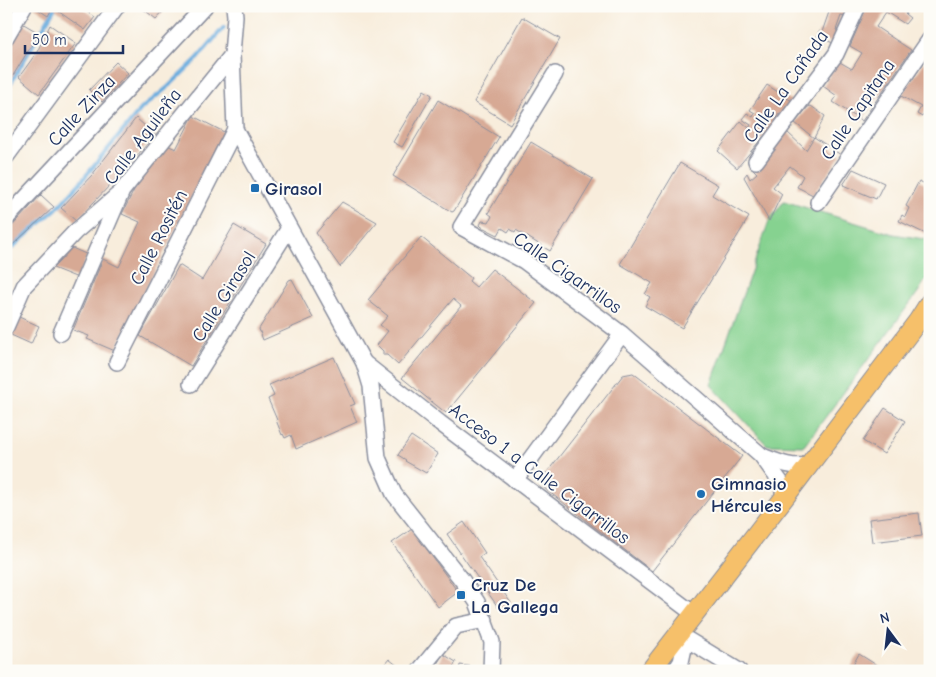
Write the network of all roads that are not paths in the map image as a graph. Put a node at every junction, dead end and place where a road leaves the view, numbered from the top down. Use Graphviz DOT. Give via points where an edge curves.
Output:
graph roads {
  1 [pos="24,6"];
  2 [pos="117,6"];
  3 [pos="205,6"];
  4 [pos="234,6"];
  5 [pos="858,6"];
  6 [pos="6,37"];
  7 [pos="930,39"];
  8 [pos="232,55"];
  9 [pos="555,74"];
  10 [pos="235,129"];
  11 [pos="6,157"];
  12 [pos="756,161"];
  13 [pos="122,191"];
  14 [pos="818,202"];
  15 [pos="6,219"];
  16 [pos="289,228"];
  17 [pos="930,302"];
  18 [pos="6,327"];
  19 [pos="62,333"];
  20 [pos="622,334"];
  21 [pos="117,362"];
  22 [pos="364,363"];
  23 [pos="191,384"];
  24 [pos="761,455"];
  25 [pos="809,465"];
  26 [pos="515,480"];
  27 [pos="784,498"];
  28 [pos="694,614"];
  29 [pos="485,620"];
  30 [pos="682,636"];
  31 [pos="419,671"];
  32 [pos="491,671"];
  33 [pos="650,671"];
  34 [pos="675,671"];
  35 [pos="739,671"];
  1 -- 6 [label="street"];
  2 -- 11 [label="street"];
  3 -- 15 [label="street, Calle Zinza"];
  4 -- 8 [label="street"];
  5 -- 12 [label="street, Calle La Cañada" via="836,54"];
  7 -- 14 [label="street, Calle Capitana"];
  8 -- 10 [label="street"];
  8 -- 13 [label="street, Calle Aguileña"];
  9 -- 20 [label="street, Calle Cigarrillos" via="461,228 524,261"];
  10 -- 16 [label="street"];
  10 -- 21 [label="street, Calle Rositén"];
  13 -- 18 [label="street" via="75,232 24,286"];
  13 -- 19 [label="street, Calle Aguileña"];
  16 -- 22 [label="street"];
  16 -- 23 [label="street, Calle Girasol"];
  17 -- 25 [label="main road"];
  20 -- 24 [label="street, Calle Cigarrillos"];
  20 -- 26 [label="street"];
  22 -- 26 [label="street, Acceso 1 a Calle Cigarrillos"];
  22 -- 29 [label="street" via="371,386 378,458 394,494 462,580"];
  24 -- 25 [label="street" via="783,465"];
  24 -- 27 [label="street" via="782,484"];
  25 -- 27 [label="main road"];
  26 -- 28 [label="street, Acceso 1 a Calle Cigarrillos"];
  27 -- 28 [label="main road"];
  28 -- 30 [label="main road"];
  29 -- 31 [label="street" via="456,626"];
  29 -- 32 [label="street" via="492,642"];
  30 -- 33 [label="main road"];
  30 -- 34 [label="street" via="681,662"];
  30 -- 35 [label="street"];
}
